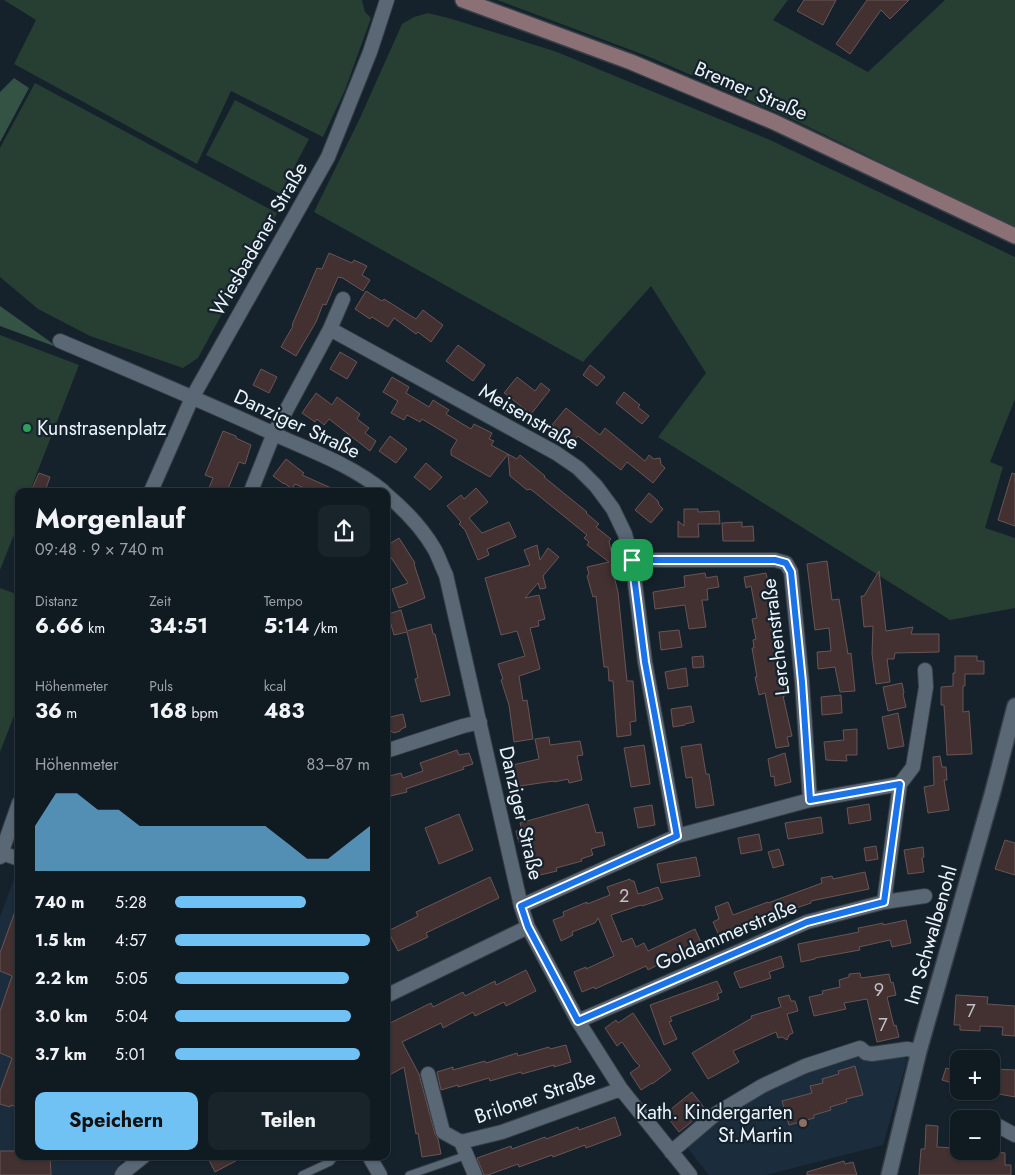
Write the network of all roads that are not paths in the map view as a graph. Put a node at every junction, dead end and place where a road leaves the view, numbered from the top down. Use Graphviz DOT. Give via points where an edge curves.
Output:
graph roads {
  1 [pos="387,0"];
  2 [pos="463,0"];
  3 [pos="1015,236"];
  4 [pos="343,299"];
  5 [pos="330,329"];
  6 [pos="60,341"];
  7 [pos="192,398"];
  8 [pos="274,433"];
  9 [pos="152,488"];
  10 [pos="252,488"];
  11 [pos="379,488"];
  12 [pos="390,497"];
  13 [pos="632,560"];
  14 [pos="925,670"];
  15 [pos="1015,706"];
  16 [pos="480,722"];
  17 [pos="390,750"];
  18 [pos="900,784"];
  19 [pos="810,800"];
  20 [pos="15,815"];
  21 [pos="677,836"];
  22 [pos="1,855"];
  23 [pos="15,858"];
  24 [pos="925,896"];
  25 [pos="884,902"];
  26 [pos="521,906"];
  27 [pos="528,927"];
  28 [pos="390,994"];
  29 [pos="578,1021"];
  30 [pos="919,1051"];
  31 [pos="428,1074"];
  32 [pos="621,1089"];
  33 [pos="1000,1127"];
  34 [pos="1015,1135"];
  35 [pos="464,1148"];
  36 [pos="671,1152"];
  37 [pos="139,1160"];
  38 [pos="332,1160"];
  39 [pos="371,1160"];
  40 [pos="122,1175"];
  41 [pos="302,1175"];
  42 [pos="380,1175"];
  43 [pos="409,1175"];
  44 [pos="475,1175"];
  45 [pos="690,1175"];
  46 [pos="890,1175"];
  1 -- 7 [label="street, Wiesbadener Straße" via="328,157"];
  2 -- 3 [label="main road, Bremer Straße" via="631,62 765,118"];
  4 -- 5 [label="street"];
  5 -- 8 [label="street"];
  5 -- 13 [label="street, Meisenstraße" via="578,468 613,509 625,534"];
  6 -- 7 [label="street, Danziger Straße"];
  7 -- 8 [label="street, Danziger Straße"];
  7 -- 9 [label="street, Wiesbadener Straße"];
  8 -- 10 [label="street"];
  8 -- 11 [label="street, Danziger Straße" via="338,463"];
  12 -- 16 [label="street, Danziger Straße" via="420,529 446,575"];
  13 -- 19 [label="street, Lerchenstraße" via="775,560 786,563 791,572"];
  13 -- 21 [label="street, Meisenstraße" via="645,662"];
  14 -- 18 [label="street" via="926,687 913,767"];
  15 -- 30 [label="street, Im Schwalbenohl"];
  16 -- 17 [label="street"];
  16 -- 26 [label="street, Danziger Straße"];
  18 -- 19 [label="street"];
  18 -- 25 [label="street"];
  19 -- 21 [label="street"];
  20 -- 22 [label="street"];
  21 -- 26 [label="street"];
  22 -- 23 [label="street"];
  24 -- 25 [label="street, Goldammerstraße"];
  25 -- 29 [label="street, Goldammerstraße" via="807,922"];
  26 -- 27 [label="street, Danziger Straße"];
  27 -- 28 [label="street"];
  27 -- 29 [label="street, Danziger Straße"];
  29 -- 32 [label="street, Danziger Straße"];
  30 -- 36 [label="street" via="907,1049 872,1054 860,1048 805,1066 762,1086 717,1113"];
  30 -- 46 [label="street, Im Schwalbenohl"];
  31 -- 35 [label="street, Briloner Straße" via="443,1132"];
  32 -- 35 [label="street, Briloner Straße"];
  32 -- 36 [label="street, Danziger Straße"];
  33 -- 34 [label="street"];
  35 -- 43 [label="lane"];
  35 -- 44 [label="street, Briloner Straße"];
  36 -- 45 [label="street, Danziger Straße"];
  37 -- 40 [label="street"];
  38 -- 41 [label="lane"];
  39 -- 42 [label="street"];
}
